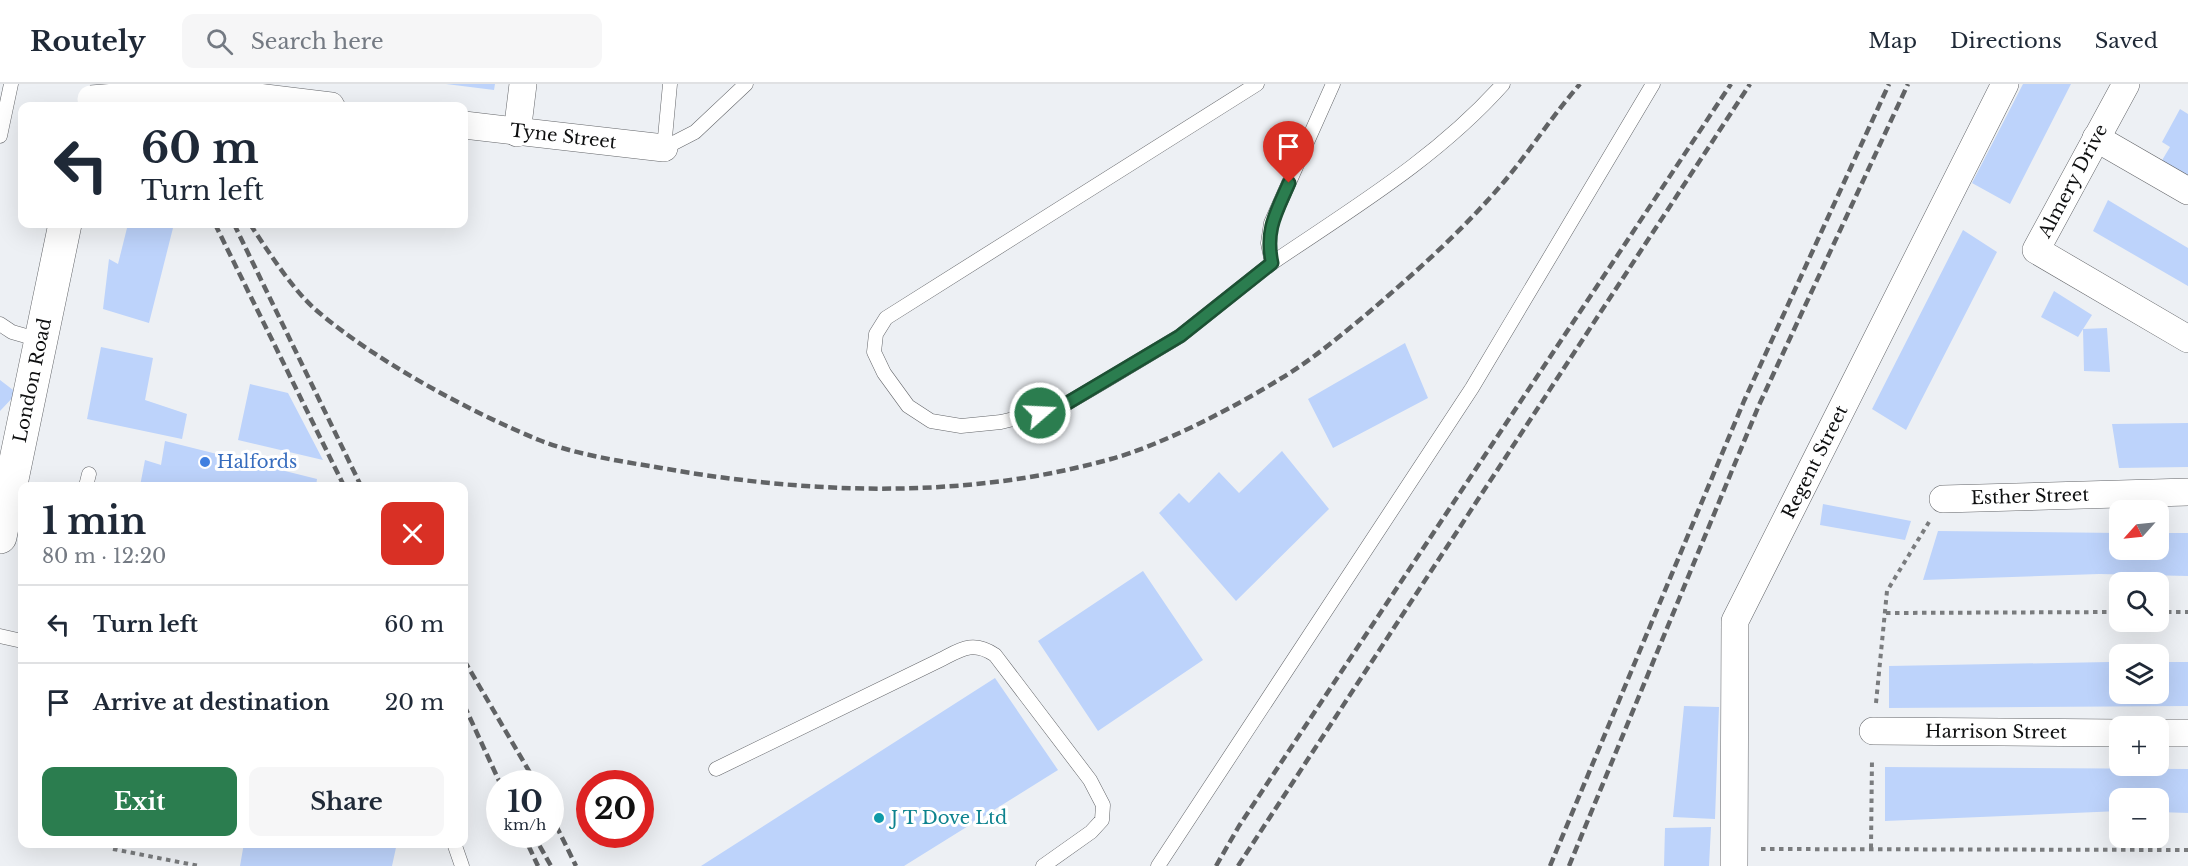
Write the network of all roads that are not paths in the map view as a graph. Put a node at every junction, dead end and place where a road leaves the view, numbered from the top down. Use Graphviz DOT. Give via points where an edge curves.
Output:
graph roads {
  1 [pos="11,84"];
  2 [pos="523,84"];
  3 [pos="670,84"];
  4 [pos="746,84"];
  5 [pos="1257,84"];
  6 [pos="1333,84"];
  7 [pos="1503,84"];
  8 [pos="1653,84"];
  9 [pos="2005,84"];
  10 [pos="2126,84"];
  11 [pos="92,96"];
  12 [pos="315,98"];
  13 [pos="468,126"];
  14 [pos="517,133"];
  15 [pos="0,136"];
  16 [pos="2096,138"];
  17 [pos="664,148"];
  18 [pos="2188,191"];
  19 [pos="64,228"];
  20 [pos="1272,263"];
  21 [pos="0,324"];
  22 [pos="2188,339"];
  23 [pos="40,340"];
  24 [pos="7,471"];
  25 [pos="2188,492"];
  26 [pos="1943,499"];
  27 [pos="0,537"];
  28 [pos="0,636"];
  29 [pos="18,640"];
  30 [pos="1873,731"];
  31 [pos="2109,733"];
  32 [pos="2169,733"];
  33 [pos="2188,733"];
  34 [pos="716,769"];
  35 [pos="456,848"];
  36 [pos="1734,857"];
  37 [pos="462,866"];
  38 [pos="1043,866"];
  39 [pos="1158,866"];
  1 -- 15 [label="lane"];
  2 -- 14 [label="street"];
  3 -- 17 [label="lane"];
  4 -- 17 [label="lane" via="695,132"];
  5 -- 20 [label="lane" via="886,318 876,334 874,352 908,406 931,421 960,426 1001,422 1059,408 1180,336"];
  6 -- 20 [label="lane" via="1271,223 1268,243"];
  7 -- 20 [label="lane" via="1428,156"];
  8 -- 39 [label="lane" via="1472,388"];
  9 -- 36 [label="street, Regent Street" via="1736,621"];
  10 -- 16 [label="street, Almery Drive"];
  11 -- 12 [label="street, bridge" via="201,90"];
  13 -- 14 [label="street, Tyne Street"];
  14 -- 17 [label="street, Tyne Street"];
  16 -- 18 [label="street"];
  16 -- 22 [label="street, Almery Drive" via="2036,250"];
  19 -- 23 [label="main road, London Road"];
  21 -- 23 [label="lane"];
  23 -- 24 [label="main road, London Road"];
  24 -- 27 [label="main road, London Road"];
  25 -- 26 [label="street, Esther Street"];
  28 -- 29 [label="lane"];
  30 -- 31 [label="street, Harrison Street"];
  32 -- 33 [label="street"];
  34 -- 38 [label="lane" via="973,645 985,648 995,655 1090,780 1103,806 1102,820 1091,832"];
  35 -- 37 [label="lane"];
}
